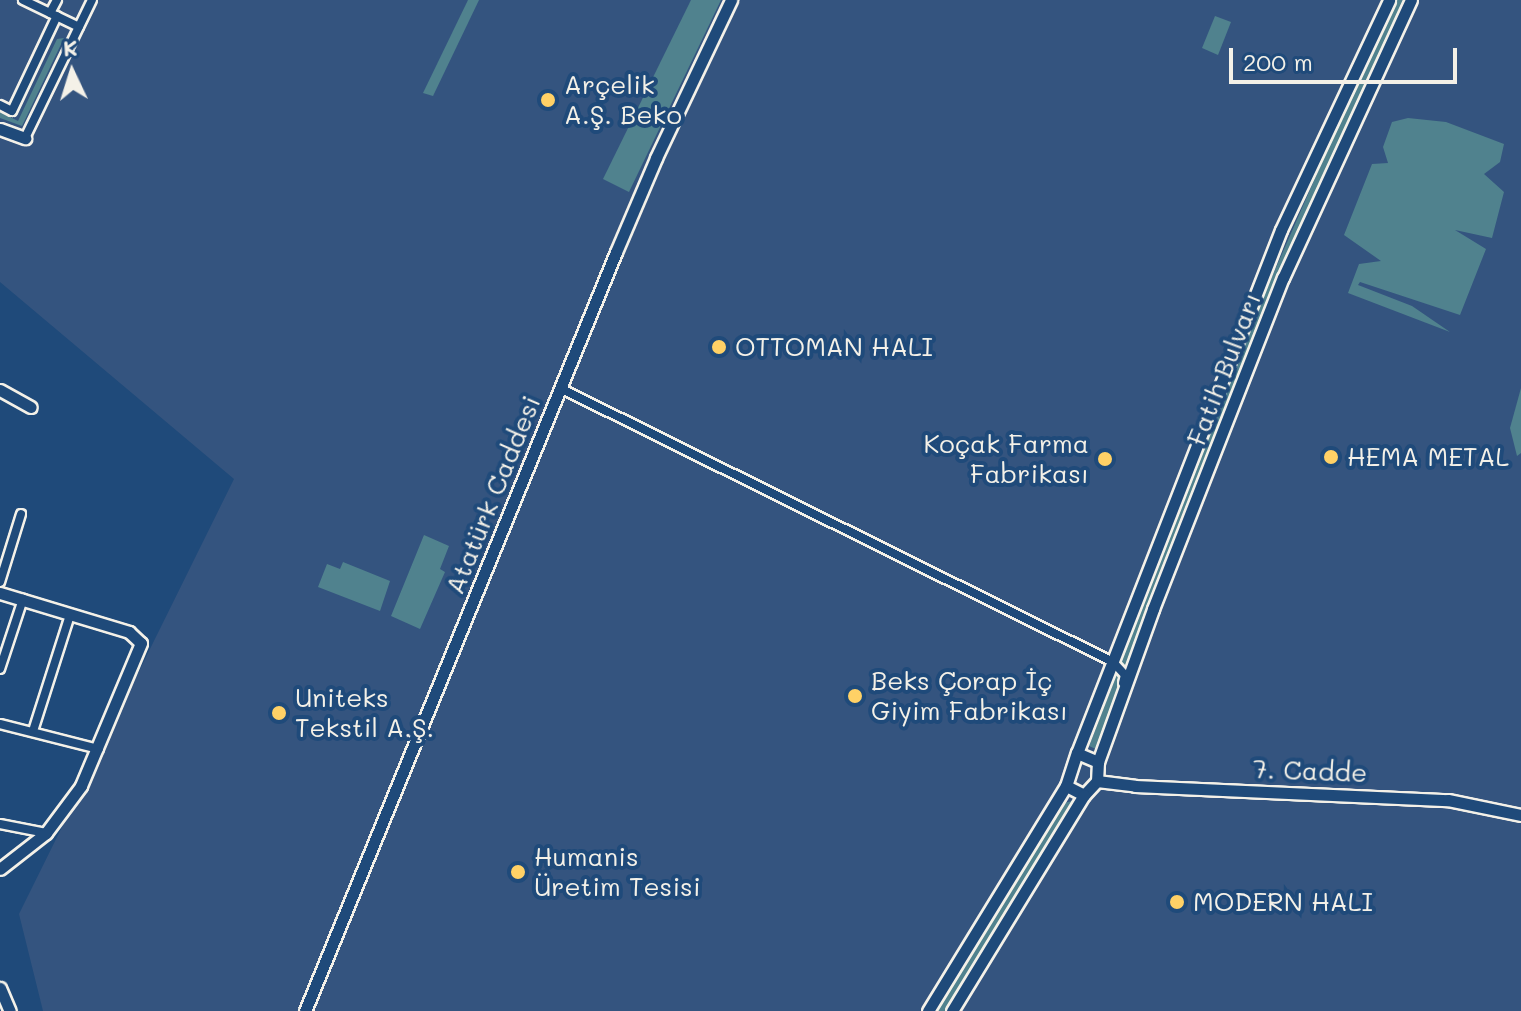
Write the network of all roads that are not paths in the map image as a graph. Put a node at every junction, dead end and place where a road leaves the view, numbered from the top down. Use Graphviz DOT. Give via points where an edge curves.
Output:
graph roads {
  1 [pos="23,0"];
  2 [pos="57,0"];
  3 [pos="92,0"];
  4 [pos="731,0"];
  5 [pos="1389,0"];
  6 [pos="1411,0"];
  7 [pos="54,15"];
  8 [pos="79,27"];
  9 [pos="0,105"];
  10 [pos="0,129"];
  11 [pos="25,138"];
  12 [pos="560,388"];
  13 [pos="0,390"];
  14 [pos="31,407"];
  15 [pos="21,514"];
  16 [pos="0,582"];
  17 [pos="0,593"];
  18 [pos="23,599"];
  19 [pos="70,615"];
  20 [pos="1113,662"];
  21 [pos="0,669"];
  22 [pos="1118,704"];
  23 [pos="0,724"];
  24 [pos="33,731"];
  25 [pos="99,749"];
  26 [pos="1077,753"];
  27 [pos="1098,762"];
  28 [pos="1097,781"];
  29 [pos="1066,786"];
  30 [pos="1084,795"];
  31 [pos="1521,815"];
  32 [pos="0,824"];
  33 [pos="46,833"];
  34 [pos="26,850"];
  35 [pos="0,861"];
  36 [pos="0,869"];
  37 [pos="0,988"];
  38 [pos="10,1011"];
  39 [pos="305,1011"];
  40 [pos="928,1011"];
  41 [pos="952,1011"];
  1 -- 7 [label="street"];
  2 -- 7 [label="street"];
  3 -- 8 [label="street"];
  4 -- 12 [label="main road, Atatürk Caddesi" via="656,158"];
  5 -- 20 [label="main road, Fatih Bulvarı" via="1281,230"];
  6 -- 22 [label="main road, Fatih Bulvarı" via="1293,255"];
  7 -- 8 [label="street"];
  7 -- 9 [label="street" via="12,111"];
  8 -- 11 [label="street"];
  10 -- 11 [label="main road"];
  12 -- 20 [label="street"];
  12 -- 39 [label="main road, Atatürk Caddesi"];
  13 -- 14 [label="main road"];
  15 -- 16 [label="street"];
  17 -- 18 [label="main road"];
  18 -- 19 [label="main road"];
  18 -- 21 [label="street"];
  19 -- 24 [label="street"];
  19 -- 25 [label="main road" via="129,632 141,643"];
  20 -- 22 [label="street" via="1125,675"];
  20 -- 26 [label="main road, Fatih Bulvarı"];
  22 -- 27 [label="main road, Fatih Bulvarı"];
  23 -- 24 [label="street"];
  24 -- 25 [label="street"];
  25 -- 33 [label="main road" via="81,786"];
  26 -- 27 [label="main road"];
  26 -- 29 [label="main road, Fatih Bulvarı"];
  27 -- 28 [label="main road, Fatih Bulvarı"];
  28 -- 30 [label="main road"];
  28 -- 31 [label="main road, 7. Cadde" via="1448,800"];
  29 -- 30 [label="main road"];
  29 -- 40 [label="main road, Fatih Bulvarı"];
  30 -- 41 [label="main road"];
  32 -- 33 [label="street"];
  33 -- 34 [label="main road"];
  34 -- 35 [label="main road"];
  34 -- 36 [label="main road"];
  37 -- 38 [label="main road"];
}
